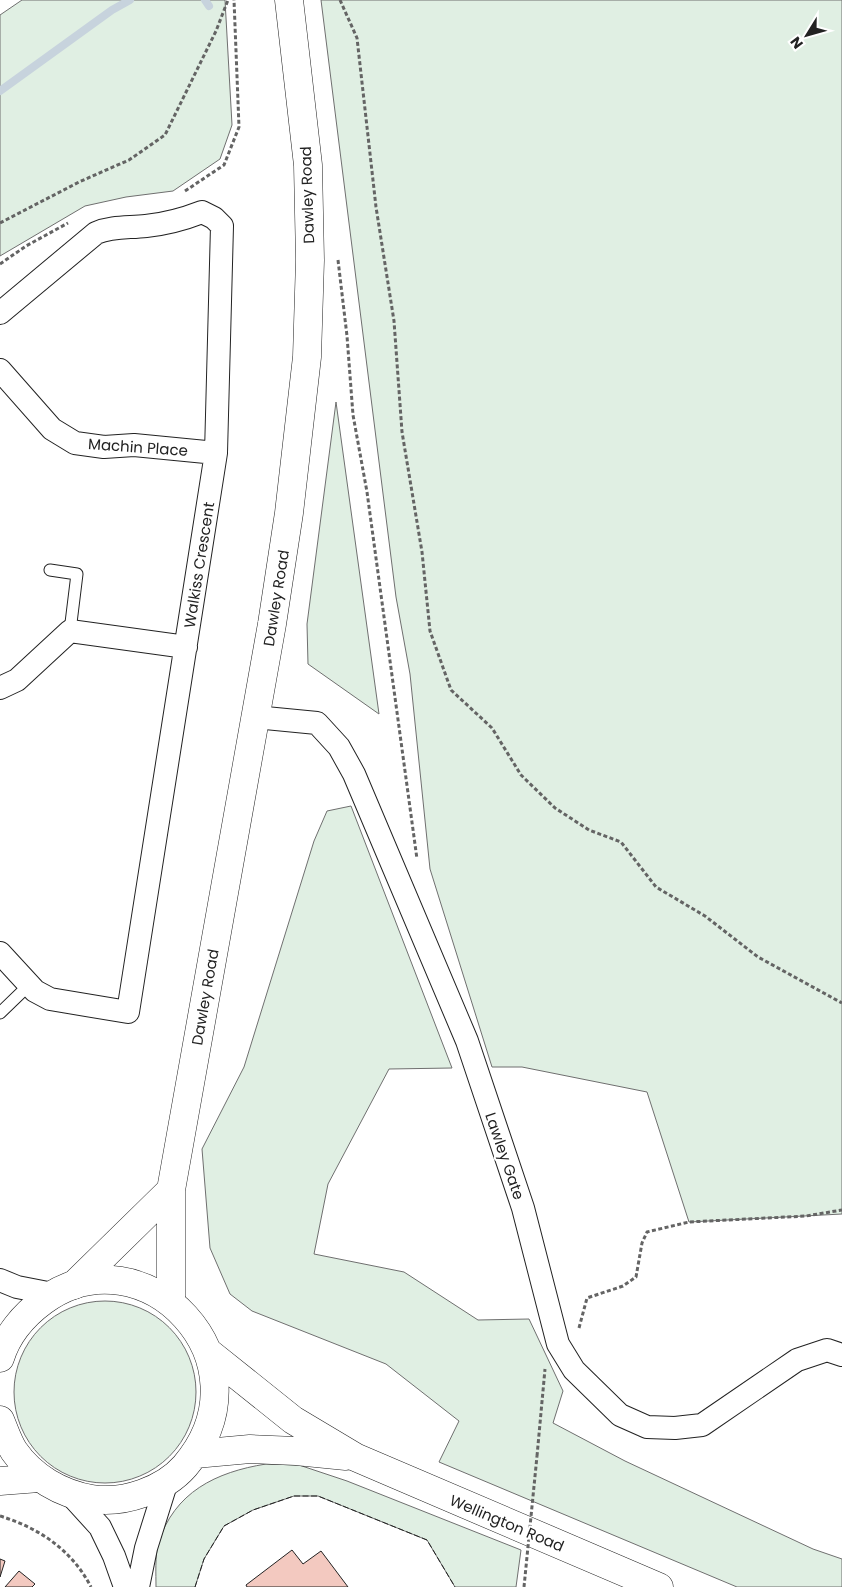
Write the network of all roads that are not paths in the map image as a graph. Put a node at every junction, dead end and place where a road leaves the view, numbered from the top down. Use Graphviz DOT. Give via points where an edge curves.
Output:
graph roads {
  1 [pos="289,0"];
  2 [pos="0,313"];
  3 [pos="0,370"];
  4 [pos="216,453"];
  5 [pos="50,570"];
  6 [pos="70,631"];
  7 [pos="186,647"];
  8 [pos="0,688"];
  9 [pos="255,717"];
  10 [pos="0,953"];
  11 [pos="29,985"];
  12 [pos="0,1013"];
  13 [pos="171,1190"];
  14 [pos="0,1280"];
  15 [pos="64,1289"];
  16 [pos="171,1302"];
  17 [pos="208,1352"];
  18 [pos="842,1354"];
  19 [pos="0,1356"];
  20 [pos="0,1420"];
  21 [pos="195,1454"];
  22 [pos="355,1458"];
  23 [pos="39,1478"];
  24 [pos="0,1481"];
  25 [pos="167,1481"];
  26 [pos="70,1494"];
  27 [pos="125,1587"];
  28 [pos="138,1587"];
  29 [pos="659,1587"];
  1 -- 9 [label="street, Dawley Road" via="308,165 307,357 289,513"];
  2 -- 4 [label="street, Walkiss Crescent" via="96,233 107,228 147,226 202,212 214,218 222,226"];
  3 -- 4 [label="street, Machin Place" via="52,429 75,443"];
  4 -- 7 [label="street, Walkiss Crescent"];
  5 -- 6 [label="lane" via="76,574"];
  6 -- 7 [label="street"];
  6 -- 8 [label="street" via="17,680"];
  7 -- 11 [label="street, Walkiss Crescent" via="128,1012 50,999"];
  9 -- 13 [label="street, Dawley Road"];
  9 -- 18 [label="street, Lawley Gate" via="317,723 339,747 354,774 467,1041 523,1208 558,1344 574,1370 620,1415 648,1427 674,1428 702,1425 798,1360 827,1350"];
  10 -- 11 [label="street, Walkiss Crescent"];
  11 -- 12 [label="lane"];
  13 -- 15 [label="street"];
  13 -- 16 [label="street, Dawley Road"];
  14 -- 15 [label="street" via="16,1286"];
  15 -- 16 [label="street" via="108,1281 141,1286"];
  15 -- 19 [label="street" via="29,1312 10,1336"];
  16 -- 17 [label="street" via="193,1324"];
  17 -- 21 [label="street" via="214,1378 214,1405 208,1430"];
  17 -- 22 [label="street, Wellington Road" via="293,1420"];
  20 -- 23 [label="street" via="14,1450"];
  21 -- 22 [label="street, Wellington Road" via="250,1448"];
  21 -- 25 [label="street"];
  22 -- 29 [label="street, Wellington Road"];
  23 -- 24 [label="street"];
  23 -- 26 [label="street"];
  25 -- 26 [label="street" via="145,1493 120,1499"];
  25 -- 28 [label="street" via="146,1548"];
  26 -- 27 [label="street" via="100,1527"];
}
